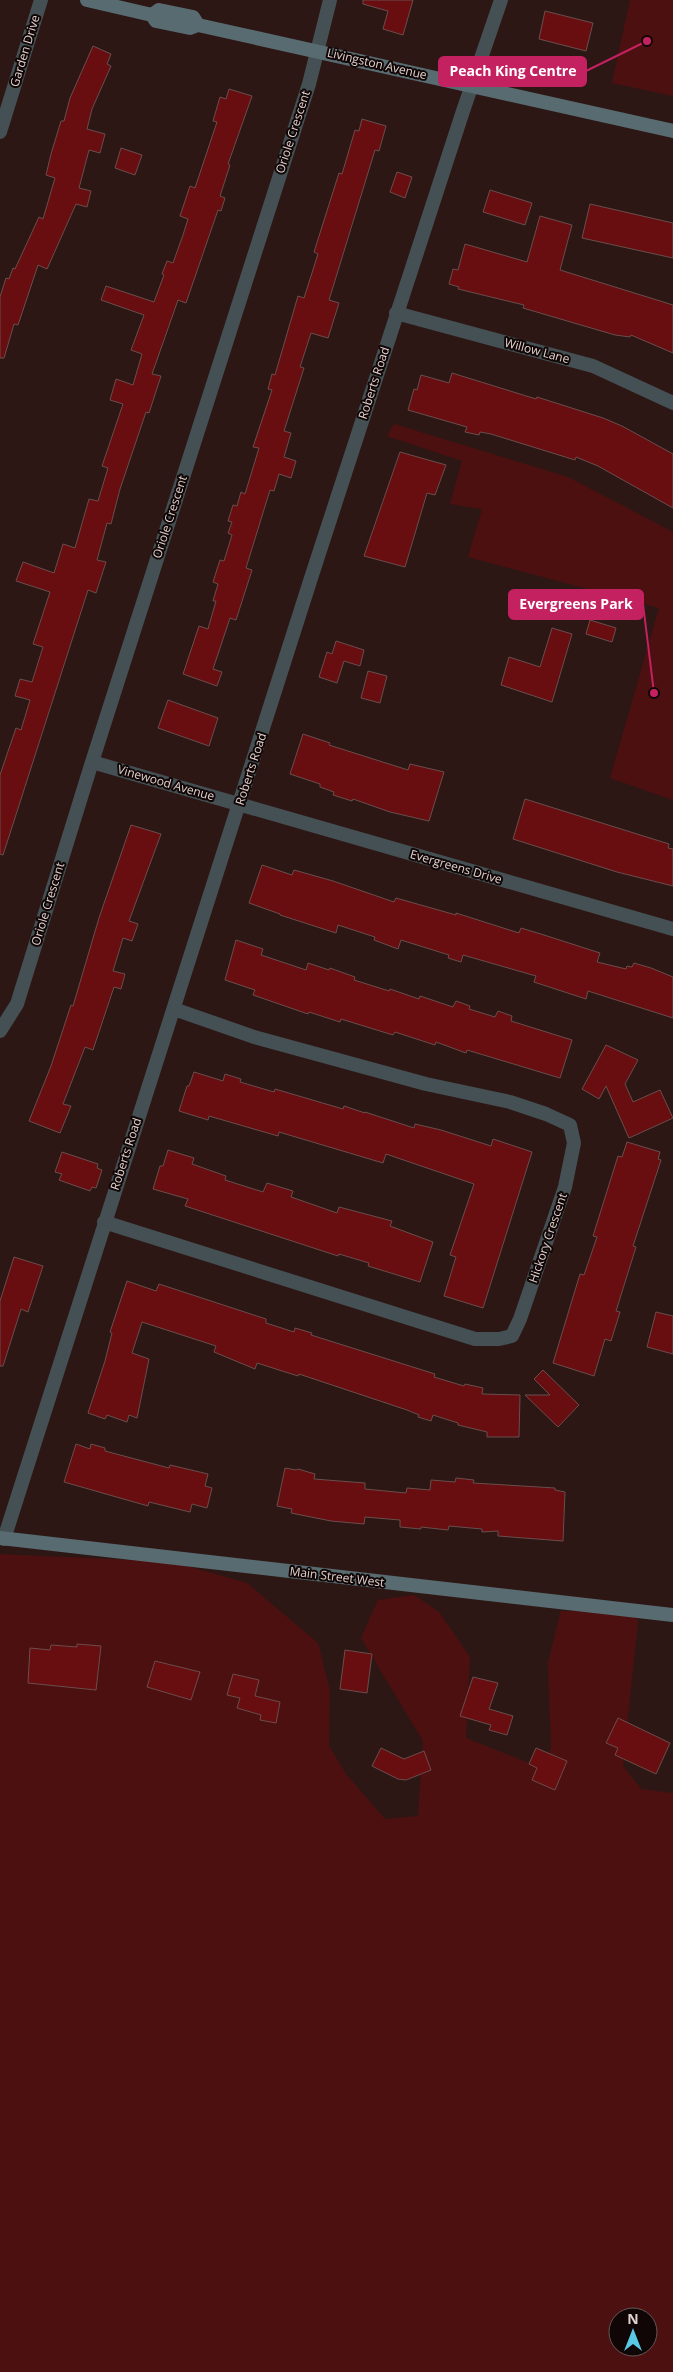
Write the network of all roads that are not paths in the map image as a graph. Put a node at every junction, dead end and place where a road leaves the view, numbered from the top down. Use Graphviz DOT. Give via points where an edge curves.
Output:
graph roads {
  1 [pos="41,0"];
  2 [pos="87,0"];
  3 [pos="330,0"];
  4 [pos="501,0"];
  5 [pos="317,50"];
  6 [pos="472,86"];
  7 [pos="673,131"];
  8 [pos="0,132"];
  9 [pos="396,312"];
  10 [pos="673,403"];
  11 [pos="92,762"];
  12 [pos="239,804"];
  13 [pos="673,929"];
  14 [pos="174,1009"];
  15 [pos="0,1031"];
  16 [pos="104,1222"];
  17 [pos="2,1538"];
  18 [pos="673,1615"];
  1 -- 8 [label="street, Garden Drive"];
  2 -- 5 [label="main road, Livingston Avenue" via="152,14 156,21 190,28 198,25"];
  3 -- 5 [label="street, Oriole Crescent"];
  4 -- 6 [label="street, Roberts Road"];
  5 -- 6 [label="main road, Livingston Avenue"];
  5 -- 11 [label="street, Oriole Crescent"];
  6 -- 7 [label="main road, Livingston Avenue"];
  6 -- 9 [label="street, Roberts Road"];
  9 -- 10 [label="street, Willow Lane" via="593,366"];
  9 -- 12 [label="street, Roberts Road"];
  11 -- 12 [label="street, Vinewood Avenue"];
  11 -- 15 [label="street, Oriole Crescent" via="17,1004"];
  12 -- 13 [label="street, Evergreens Drive"];
  12 -- 14 [label="street, Roberts Road"];
  14 -- 16 [label="street, Roberts Road"];
  14 -- 16 [label="street, Hickory Crescent" via="254,1038 426,1084 510,1102 546,1114 570,1125 574,1143 565,1187 520,1319 512,1336 499,1339 475,1339"];
  16 -- 17 [label="street, Roberts Road"];
  17 -- 18 [label="main road, Main Street West"];
}
